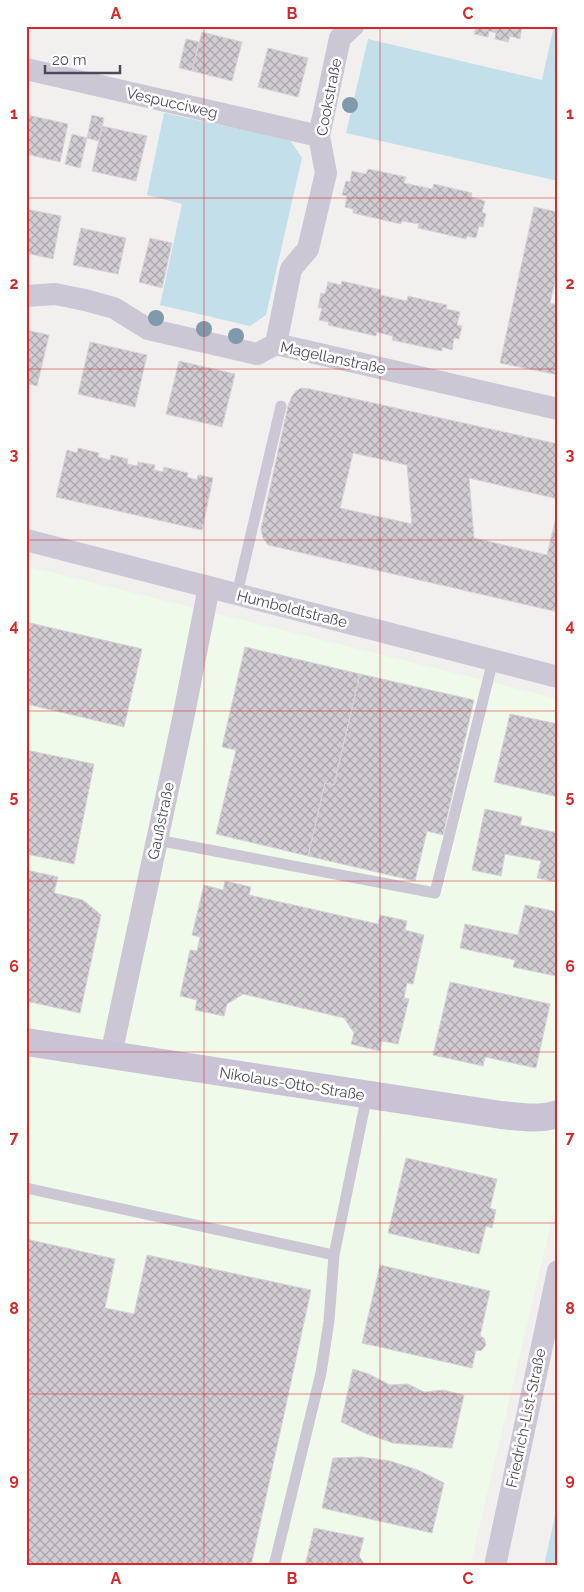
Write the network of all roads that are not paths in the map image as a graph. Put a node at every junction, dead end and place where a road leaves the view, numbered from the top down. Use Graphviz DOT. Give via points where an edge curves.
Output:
graph roads {
  1 [pos="353,26"];
  2 [pos="26,69"];
  3 [pos="319,136"];
  4 [pos="26,296"];
  5 [pos="276,344"];
  6 [pos="281,406"];
  7 [pos="558,409"];
  8 [pos="26,540"];
  9 [pos="209,587"];
  10 [pos="237,594"];
  11 [pos="493,660"];
  12 [pos="558,677"];
  13 [pos="157,840"];
  14 [pos="26,1042"];
  15 [pos="111,1055"];
  16 [pos="366,1095"];
  17 [pos="558,1114"];
  18 [pos="26,1188"];
  19 [pos="334,1255"];
  20 [pos="558,1271"];
  21 [pos="274,1566"];
  22 [pos="495,1566"];
  1 -- 3 [label="street, Cookstraße" via="340,38"];
  2 -- 3 [label="street, Vespucciweg"];
  3 -- 5 [label="street, Cookstraße" via="326,173 308,249 291,269"];
  4 -- 5 [label="street, Magellanstraße" via="55,294 85,300 114,308 148,330 256,354"];
  5 -- 7 [label="street, Magellanstraße"];
  6 -- 10 [label="lane"];
  8 -- 9 [label="street, Humboldtstraße"];
  9 -- 10 [label="street, Humboldtstraße"];
  9 -- 13 [label="street, Gaußstraße"];
  10 -- 11 [label="street, Humboldtstraße"];
  11 -- 12 [label="street, Humboldtstraße"];
  11 -- 13 [label="lane" via="436,893"];
  13 -- 15 [label="street, Gaußstraße"];
  14 -- 15 [label="main road, Nikolaus-Otto-Straße"];
  15 -- 16 [label="main road, Nikolaus-Otto-Straße"];
  16 -- 17 [label="main road, Nikolaus-Otto-Straße" via="534,1118"];
  16 -- 19 [label="lane"];
  18 -- 19 [label="lane"];
  19 -- 21 [label="lane" via="321,1373"];
  20 -- 22 [label="street, Friedrich-List-Straße"];
}
